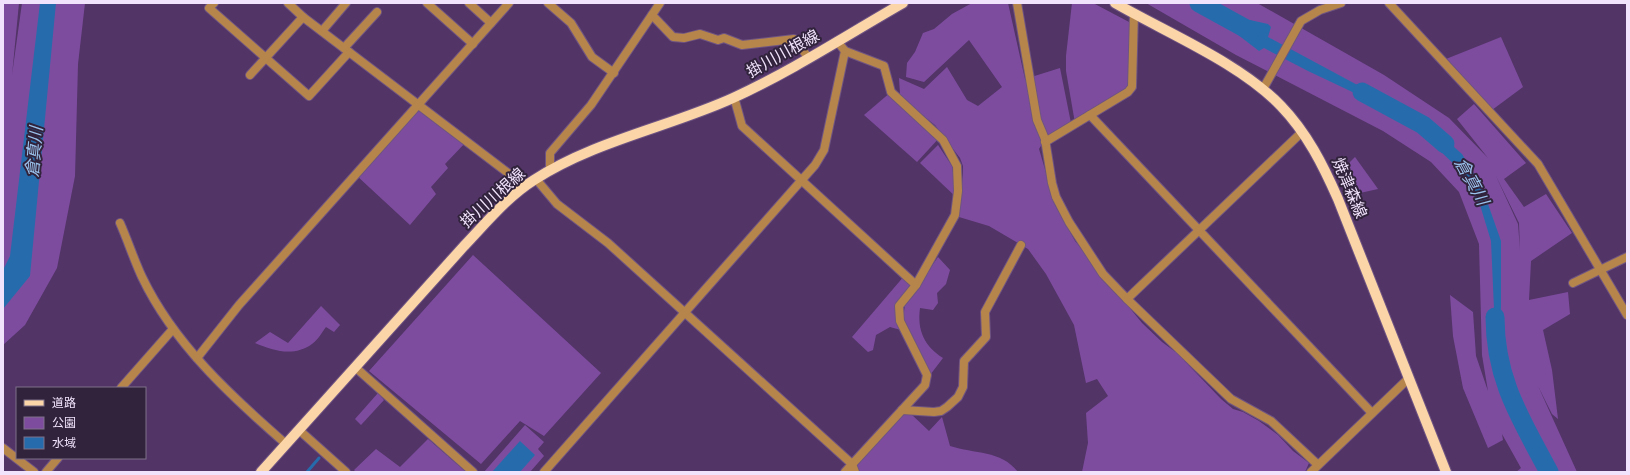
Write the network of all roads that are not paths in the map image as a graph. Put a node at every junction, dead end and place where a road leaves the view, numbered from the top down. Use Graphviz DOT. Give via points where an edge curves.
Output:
graph roads {
  1 [pos="214,3"];
  2 [pos="288,3"];
  3 [pos="346,3"];
  4 [pos="427,3"];
  5 [pos="470,3"];
  6 [pos="509,3"];
  7 [pos="548,3"];
  8 [pos="660,3"];
  9 [pos="903,3"];
  10 [pos="1017,3"];
  11 [pos="1115,3"];
  12 [pos="1341,3"];
  13 [pos="1389,3"];
  14 [pos="377,12"];
  15 [pos="1134,14"];
  16 [pos="652,15"];
  17 [pos="303,17"];
  18 [pos="491,24"];
  19 [pos="322,31"];
  20 [pos="838,41"];
  21 [pos="473,44"];
  22 [pos="347,50"];
  23 [pos="845,51"];
  24 [pos="808,57"];
  25 [pos="267,59"];
  26 [pos="614,73"];
  27 [pos="250,75"];
  28 [pos="1263,89"];
  29 [pos="734,97"];
  30 [pos="419,104"];
  31 [pos="1090,115"];
  32 [pos="1302,132"];
  33 [pos="1045,142"];
  34 [pos="550,171"];
  35 [pos="536,179"];
  36 [pos="800,181"];
  37 [pos="525,186"];
  38 [pos="120,223"];
  39 [pos="1199,230"];
  40 [pos="1021,245"];
  41 [pos="1627,257"];
  42 [pos="1602,271"];
  43 [pos="1574,283"];
  44 [pos="916,285"];
  45 [pos="1127,299"];
  46 [pos="686,312"];
  47 [pos="1627,315"];
  48 [pos="173,329"];
  49 [pos="197,358"];
  50 [pos="356,367"];
  51 [pos="1409,378"];
  52 [pos="122,387"];
  53 [pos="902,410"];
  54 [pos="1372,413"];
  55 [pos="299,430"];
  56 [pos="286,444"];
  57 [pos="3,448"];
  58 [pos="16,458"];
  59 [pos="17,459"];
  60 [pos="57,459"];
  61 [pos="852,464"];
  62 [pos="1317,464"];
  63 [pos="34,472"];
  64 [pos="46,472"];
  65 [pos="261,472"];
  66 [pos="346,472"];
  67 [pos="473,472"];
  68 [pos="544,472"];
  69 [pos="845,472"];
  70 [pos="855,472"];
  71 [pos="1311,472"];
  72 [pos="1446,472"];
  1 -- 25 [label="street" via="209,8"];
  2 -- 17 [label="street"];
  3 -- 19 [label="street"];
  4 -- 21 [label="street"];
  5 -- 18 [label="street"];
  6 -- 18 [label="street"];
  7 -- 26 [label="street" via="570,23 592,57"];
  8 -- 16 [label="street"];
  9 -- 20 [label="main road, 掛川川根線"];
  10 -- 33 [label="street" via="1037,120"];
  11 -- 15 [label="main road, 焼津森線"];
  12 -- 28 [label="street" via="1320,10 1301,21"];
  13 -- 42 [label="street" via="1538,164"];
  14 -- 22 [label="street"];
  15 -- 28 [label="main road, 焼津森線" via="1228,65"];
  15 -- 31 [label="street" via="1132,87"];
  16 -- 24 [label="street" via="673,37 684,38 700,34 718,40 724,38 742,45 794,39"];
  16 -- 26 [label="street"];
  17 -- 19 [label="street"];
  17 -- 25 [label="street"];
  18 -- 21 [label="street"];
  19 -- 22 [label="street"];
  20 -- 23 [label="street"];
  20 -- 24 [label="main road, 掛川川根線"];
  21 -- 30 [label="street"];
  22 -- 25 [label="street" via="308,96"];
  22 -- 30 [label="street"];
  23 -- 36 [label="street" via="824,150 815,165"];
  23 -- 44 [label="street" via="884,66 891,92 943,140 957,166 958,191 955,215"];
  24 -- 29 [label="main road, 掛川川根線"];
  25 -- 27 [label="street"];
  26 -- 34 [label="street" via="591,105 550,153"];
  28 -- 32 [label="main road, 焼津森線"];
  29 -- 34 [label="main road, 掛川川根線" via="572,158"];
  29 -- 36 [label="street" via="742,126"];
  30 -- 37 [label="street"];
  30 -- 49 [label="street" via="239,305"];
  31 -- 33 [label="street"];
  31 -- 39 [label="street"];
  32 -- 39 [label="street"];
  32 -- 51 [label="main road, 焼津森線" via="1321,159"];
  33 -- 45 [label="street" via="1056,197 1069,222 1103,274"];
  34 -- 35 [label="main road, 掛川川根線"];
  35 -- 37 [label="main road, 掛川川根線"];
  35 -- 46 [label="street" via="557,204 608,243"];
  36 -- 44 [label="street"];
  36 -- 46 [label="street"];
  37 -- 50 [label="main road, 掛川川根線" via="464,246"];
  38 -- 48 [label="street" via="142,277"];
  39 -- 45 [label="street"];
  39 -- 54 [label="street"];
  40 -- 53 [label="street" via="985,312 986,337 964,361 963,387 958,396 941,411"];
  41 -- 42 [label="street"];
  42 -- 43 [label="street"];
  42 -- 47 [label="street"];
  44 -- 53 [label="street" via="899,306 900,321 927,375 925,385"];
  45 -- 62 [label="street" via="1231,399 1272,421"];
  46 -- 61 [label="street"];
  46 -- 68 [label="street"];
  48 -- 49 [label="street"];
  48 -- 52 [label="street"];
  49 -- 56 [label="street" via="225,389"];
  50 -- 55 [label="main road, 掛川川根線"];
  50 -- 67 [label="street"];
  51 -- 54 [label="street"];
  51 -- 72 [label="main road, 焼津森線"];
  53 -- 61 [label="street"];
  54 -- 62 [label="street"];
  55 -- 56 [label="main road, 掛川川根線"];
  55 -- 66 [label="street"];
  56 -- 65 [label="main road, 掛川川根線"];
  57 -- 58 [label="street"];
  59 -- 63 [label="street"];
  60 -- 64 [label="street"];
  61 -- 69 [label="street"];
  61 -- 70 [label="street"];
  62 -- 71 [label="street"];
}
